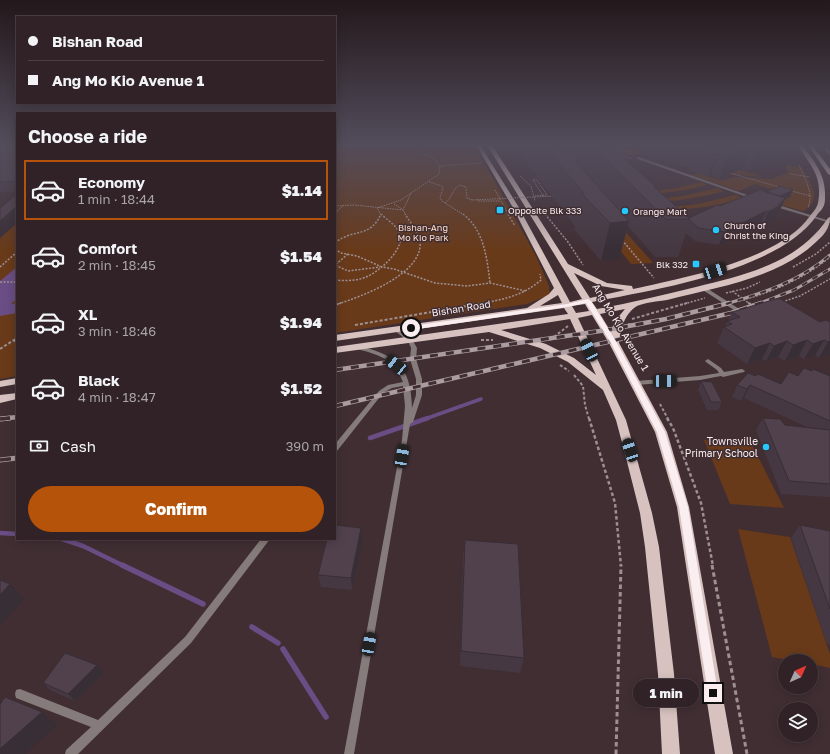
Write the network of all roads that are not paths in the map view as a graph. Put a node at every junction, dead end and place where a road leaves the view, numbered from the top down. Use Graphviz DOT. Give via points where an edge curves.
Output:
graph roads {
  1 [pos="499,180"];
  2 [pos="512,180"];
  3 [pos="702,180"];
  4 [pos="819,180"];
  5 [pos="759,200"];
  6 [pos="766,202"];
  7 [pos="813,217"];
  8 [pos="829,221"];
  9 [pos="566,265"];
  10 [pos="650,283"];
  11 [pos="703,288"];
  12 [pos="558,290"];
  13 [pos="588,301"];
  14 [pos="567,305"];
  15 [pos="634,305"];
  16 [pos="526,311"];
  17 [pos="596,314"];
  18 [pos="748,317"];
  19 [pos="574,318"];
  20 [pos="489,328"];
  21 [pos="397,330"];
  22 [pos="336,338"];
  23 [pos="410,340"];
  24 [pos="614,343"];
  25 [pos="356,347"];
  26 [pos="336,350"];
  27 [pos="708,361"];
  28 [pos="742,371"];
  29 [pos="723,375"];
  30 [pos="16,382"];
  31 [pos="636,383"];
  32 [pos="0,384"];
  33 [pos="406,384"];
  34 [pos="607,388"];
  35 [pos="16,396"];
  36 [pos="0,399"];
  37 [pos="411,411"];
  38 [pos="336,448"];
  39 [pos="265,540"];
  40 [pos="20,694"];
  41 [pos="99,725"];
  42 [pos="70,754"];
  43 [pos="349,754"];
  44 [pos="671,754"];
  45 [pos="724,754"];
  1 -- 12 [label="main road"];
  2 -- 9 [label="main road, Ang Mo Kio Avenue 1"];
  3 -- 5 [label="lane"];
  4 -- 7 [label="main road" via="822,189 821,204"];
  6 -- 7 [label="lane"];
  7 -- 8 [label="lane"];
  7 -- 10 [label="main road" via="788,240 753,259 704,275"];
  8 -- 11 [label="main road" via="817,236 796,254 764,270"];
  9 -- 10 [label="main road" via="586,278 621,288"];
  9 -- 13 [label="main road, Ang Mo Kio Avenue 1"];
  10 -- 13 [label="main road, Bishan Road"];
  11 -- 15 [label="main road"];
  11 -- 18 [label="lane"];
  12 -- 14 [label="main road"];
  12 -- 16 [label="main road"];
  13 -- 14 [label="main road, Bishan Road"];
  13 -- 17 [label="main road, Ang Mo Kio Avenue 1"];
  14 -- 16 [label="main road, Bishan Road"];
  14 -- 19 [label="main road"];
  15 -- 17 [label="main road"];
  15 -- 24 [label="main road" via="616,326"];
  16 -- 21 [label="main road, Bishan Road"];
  17 -- 19 [label="main road"];
  17 -- 24 [label="main road, Ang Mo Kio Avenue 1"];
  19 -- 20 [label="main road"];
  19 -- 34 [label="main road"];
  20 -- 23 [label="main road"];
  20 -- 34 [label="main road" via="543,346 571,360"];
  21 -- 22 [label="main road, Bishan Road"];
  21 -- 23 [label="lane"];
  23 -- 25 [label="main road"];
  23 -- 37 [label="lane" via="414,348 413,359 419,379 419,395"];
  24 -- 31 [label="main road, Ang Mo Kio Avenue 1"];
  25 -- 26 [label="main road"];
  25 -- 33 [label="lane" via="387,358 396,365"];
  27 -- 29 [label="lane"];
  28 -- 29 [label="lane"];
  29 -- 31 [label="lane"];
  30 -- 32 [label="main road"];
  31 -- 45 [label="main road, Ang Mo Kio Avenue 1" via="661,432 684,507"];
  33 -- 37 [label="lane"];
  33 -- 38 [label="lane" via="385,389"];
  34 -- 44 [label="main road" via="621,420 646,512 666,674"];
  35 -- 36 [label="main road"];
  37 -- 43 [label="lane"];
  39 -- 41 [label="lane" via="188,640"];
  40 -- 41 [label="lane"];
  41 -- 42 [label="lane"];
}
